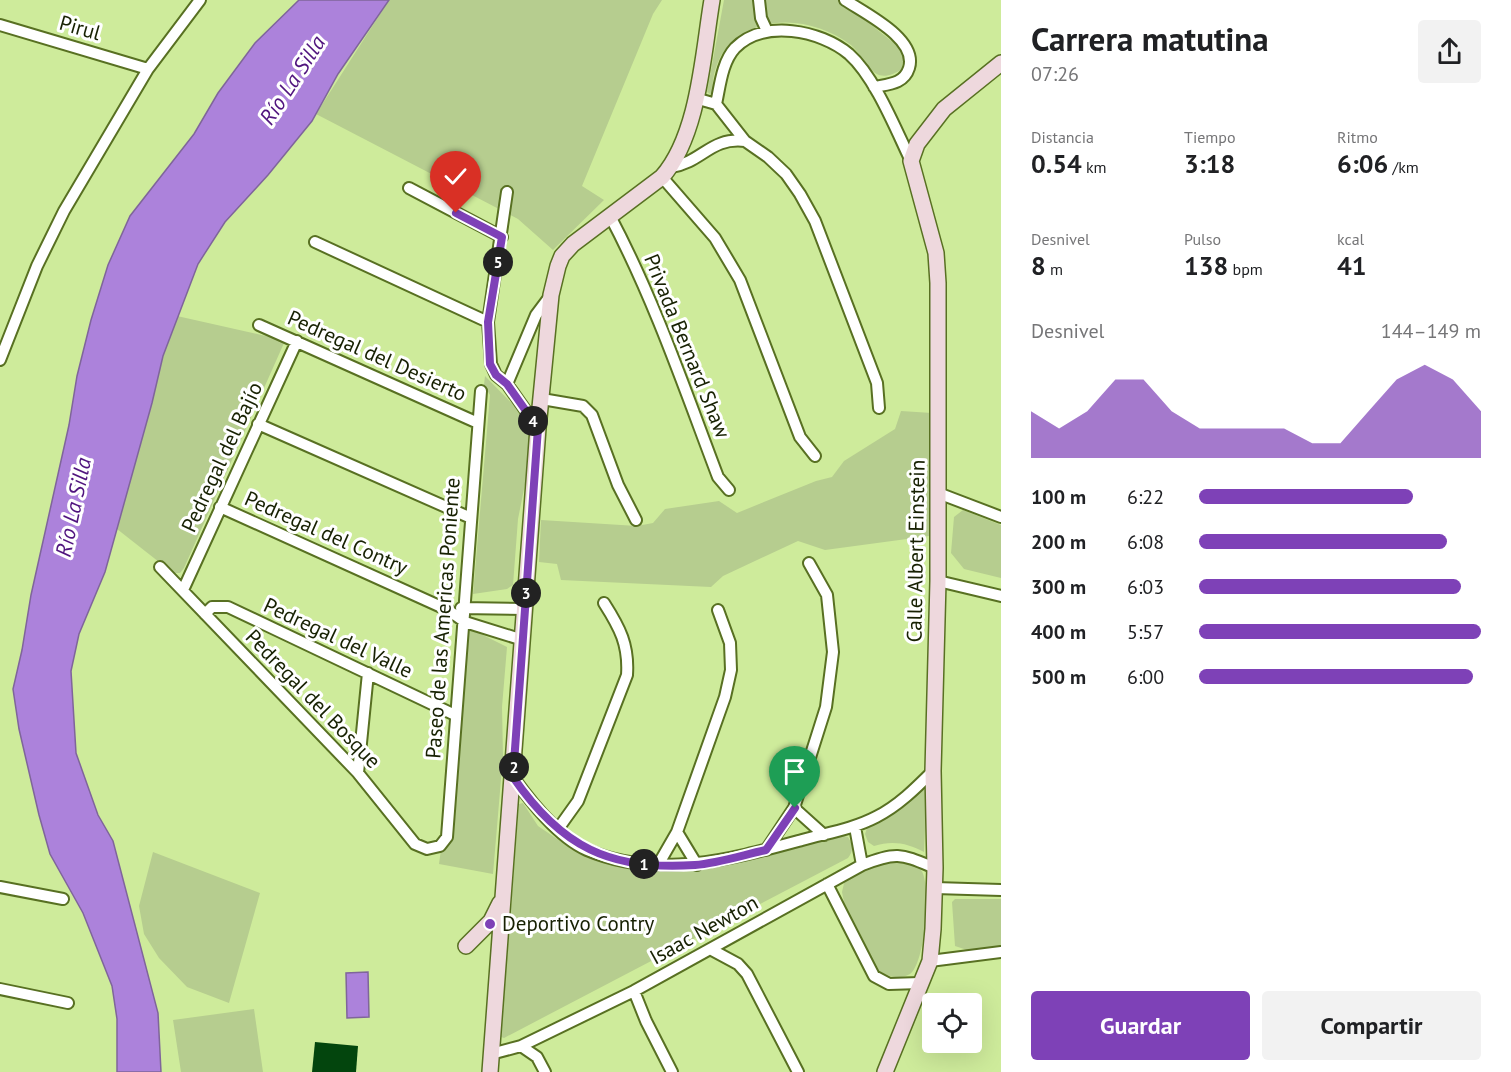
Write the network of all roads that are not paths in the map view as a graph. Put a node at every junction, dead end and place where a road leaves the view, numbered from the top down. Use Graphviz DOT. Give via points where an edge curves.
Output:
graph roads {
  1 [pos="201,0"];
  2 [pos="712,0"];
  3 [pos="759,0"];
  4 [pos="845,0"];
  5 [pos="0,25"];
  6 [pos="767,31"];
  7 [pos="1001,63"];
  8 [pos="148,69"];
  9 [pos="874,87"];
  10 [pos="695,98"];
  11 [pos="716,104"];
  12 [pos="745,141"];
  13 [pos="911,161"];
  14 [pos="667,172"];
  15 [pos="409,188"];
  16 [pos="507,192"];
  17 [pos="610,216"];
  18 [pos="502,237"];
  19 [pos="315,242"];
  20 [pos="551,295"];
  21 [pos="488,322"];
  22 [pos="259,325"];
  23 [pos="297,341"];
  24 [pos="0,360"];
  25 [pos="507,384"];
  26 [pos="481,390"];
  27 [pos="542,399"];
  28 [pos="879,408"];
  29 [pos="478,423"];
  30 [pos="258,424"];
  31 [pos="538,428"];
  32 [pos="815,456"];
  33 [pos="729,490"];
  34 [pos="938,493"];
  35 [pos="220,507"];
  36 [pos="1001,517"];
  37 [pos="471,518"];
  38 [pos="636,520"];
  39 [pos="809,563"];
  40 [pos="160,567"];
  41 [pos="938,581"];
  42 [pos="183,590"];
  43 [pos="1001,596"];
  44 [pos="604,603"];
  45 [pos="465,608"];
  46 [pos="525,609"];
  47 [pos="448,610"];
  48 [pos="718,610"];
  49 [pos="205,614"];
  50 [pos="465,622"];
  51 [pos="523,640"];
  52 [pos="368,674"];
  53 [pos="455,715"];
  54 [pos="933,771"];
  55 [pos="358,773"];
  56 [pos="513,777"];
  57 [pos="795,808"];
  58 [pos="855,827"];
  59 [pos="558,829"];
  60 [pos="677,832"];
  61 [pos="824,834"];
  62 [pos="440,846"];
  63 [pos="766,850"];
  64 [pos="862,864"];
  65 [pos="658,865"];
  66 [pos="697,865"];
  67 [pos="935,868"];
  68 [pos="827,884"];
  69 [pos="0,887"];
  70 [pos="935,888"];
  71 [pos="1001,890"];
  72 [pos="502,898"];
  73 [pos="63,899"];
  74 [pos="466,946"];
  75 [pos="711,950"];
  76 [pos="1001,952"];
  77 [pos="930,961"];
  78 [pos="920,983"];
  79 [pos="0,989"];
  80 [pos="634,991"];
  81 [pos="68,1003"];
  82 [pos="521,1046"];
  83 [pos="491,1054"];
  84 [pos="490,1072"];
  85 [pos="545,1072"];
  86 [pos="672,1072"];
  87 [pos="798,1072"];
  88 [pos="885,1072"];
  1 -- 8 [label="street"];
  2 -- 10 [label="street"];
  3 -- 6 [label="street"];
  4 -- 9 [label="street" via="906,43 912,59 908,72 898,82"];
  5 -- 8 [label="street, Pirul"];
  6 -- 9 [label="street" via="796,31 825,40 850,55"];
  6 -- 11 [label="street" via="755,34 735,49 724,68"];
  7 -- 13 [label="street" via="944,109 917,144"];
  8 -- 24 [label="street" via="64,211 37,266"];
  9 -- 13 [label="street"];
  10 -- 11 [label="street"];
  10 -- 14 [label="street" via="687,130"];
  11 -- 12 [label="street"];
  12 -- 14 [label="street" via="720,142"];
  12 -- 28 [label="street" via="786,174 815,221 877,382"];
  13 -- 34 [label="street, Calle Albert Einstein" via="936,253"];
  14 -- 17 [label="street"];
  14 -- 32 [label="street" via="740,280 800,437"];
  15 -- 18 [label="street"];
  16 -- 18 [label="street"];
  17 -- 20 [label="street" via="562,256"];
  17 -- 33 [label="street, Privada Bernard Shaw" via="677,368 718,477"];
  18 -- 21 [label="street"];
  19 -- 21 [label="street"];
  20 -- 25 [label="street" via="536,315"];
  20 -- 27 [label="street"];
  21 -- 25 [label="street" via="490,364"];
  22 -- 23 [label="street, Pedregal del Desierto"];
  23 -- 29 [label="street, Pedregal del Desierto"];
  23 -- 30 [label="street, Pedregal del Bajío"];
  25 -- 31 [label="street"];
  26 -- 29 [label="street, Paseo de las Americas Poniente"];
  27 -- 31 [label="street"];
  27 -- 38 [label="street" via="583,406 592,415"];
  29 -- 37 [label="street, Paseo de las Americas Poniente"];
  30 -- 35 [label="street, Pedregal del Bajío"];
  30 -- 37 [label="street"];
  31 -- 46 [label="street"];
  34 -- 36 [label="street"];
  34 -- 41 [label="street, Calle Albert Einstein"];
  35 -- 42 [label="street, Pedregal del Bajío"];
  35 -- 47 [label="street, Pedregal del Contry"];
  37 -- 45 [label="street, Paseo de las Americas Poniente"];
  39 -- 57 [label="street" via="827,595 833,652 826,707"];
  40 -- 42 [label="street, Pedregal del Bosque"];
  41 -- 43 [label="street"];
  41 -- 54 [label="street, Calle Albert Einstein"];
  42 -- 49 [label="street, Pedregal del Bosque"];
  44 -- 59 [label="street" via="628,653 627,675 578,801"];
  45 -- 46 [label="street"];
  45 -- 47 [label="street"];
  45 -- 50 [label="street, Paseo de las Americas Poniente"];
  46 -- 51 [label="street"];
  47 -- 50 [label="street, Pedregal del Contry"];
  48 -- 60 [label="street" via="730,643 731,670"];
  49 -- 52 [label="street, Pedregal del Valle" via="212,607 228,607"];
  49 -- 55 [label="street, Pedregal del Bosque"];
  50 -- 51 [label="street, Pedregal del Contry"];
  50 -- 53 [label="street, Paseo de las Americas Poniente"];
  51 -- 56 [label="street"];
  52 -- 53 [label="street, Pedregal del Valle"];
  52 -- 55 [label="street"];
  53 -- 62 [label="street, Paseo de las Americas Poniente" via="447,837"];
  54 -- 58 [label="street" via="904,799"];
  54 -- 67 [label="street, Calle Albert Einstein"];
  55 -- 62 [label="street, Pedregal del Bosque" via="415,844 427,849"];
  56 -- 59 [label="street"];
  56 -- 72 [label="street"];
  57 -- 61 [label="street"];
  57 -- 63 [label="street"];
  58 -- 61 [label="street"];
  58 -- 64 [label="street"];
  59 -- 65 [label="street" via="585,849 624,862"];
  60 -- 65 [label="street"];
  60 -- 66 [label="street"];
  61 -- 63 [label="street"];
  63 -- 66 [label="street"];
  64 -- 67 [label="street, Isaac Newton" via="891,854"];
  64 -- 68 [label="street, Isaac Newton"];
  65 -- 66 [label="street"];
  67 -- 70 [label="street, Calle Albert Einstein"];
  68 -- 75 [label="street, Isaac Newton"];
  68 -- 78 [label="street" via="874,976 889,984"];
  69 -- 73 [label="street"];
  70 -- 71 [label="street"];
  70 -- 77 [label="street, Calle Albert Einstein"];
  72 -- 74 [label="street" via="491,921"];
  72 -- 83 [label="street"];
  75 -- 80 [label="street, Isaac Newton"];
  75 -- 87 [label="street" via="738,964 747,974"];
  76 -- 77 [label="street"];
  77 -- 78 [label="street, Calle Albert Einstein"];
  78 -- 88 [label="street, Calle Albert Einstein"];
  79 -- 81 [label="street"];
  80 -- 82 [label="street, Isaac Newton"];
  80 -- 86 [label="street"];
  82 -- 83 [label="street, Isaac Newton"];
  82 -- 85 [label="street" via="537,1057"];
  83 -- 84 [label="street"];
}
